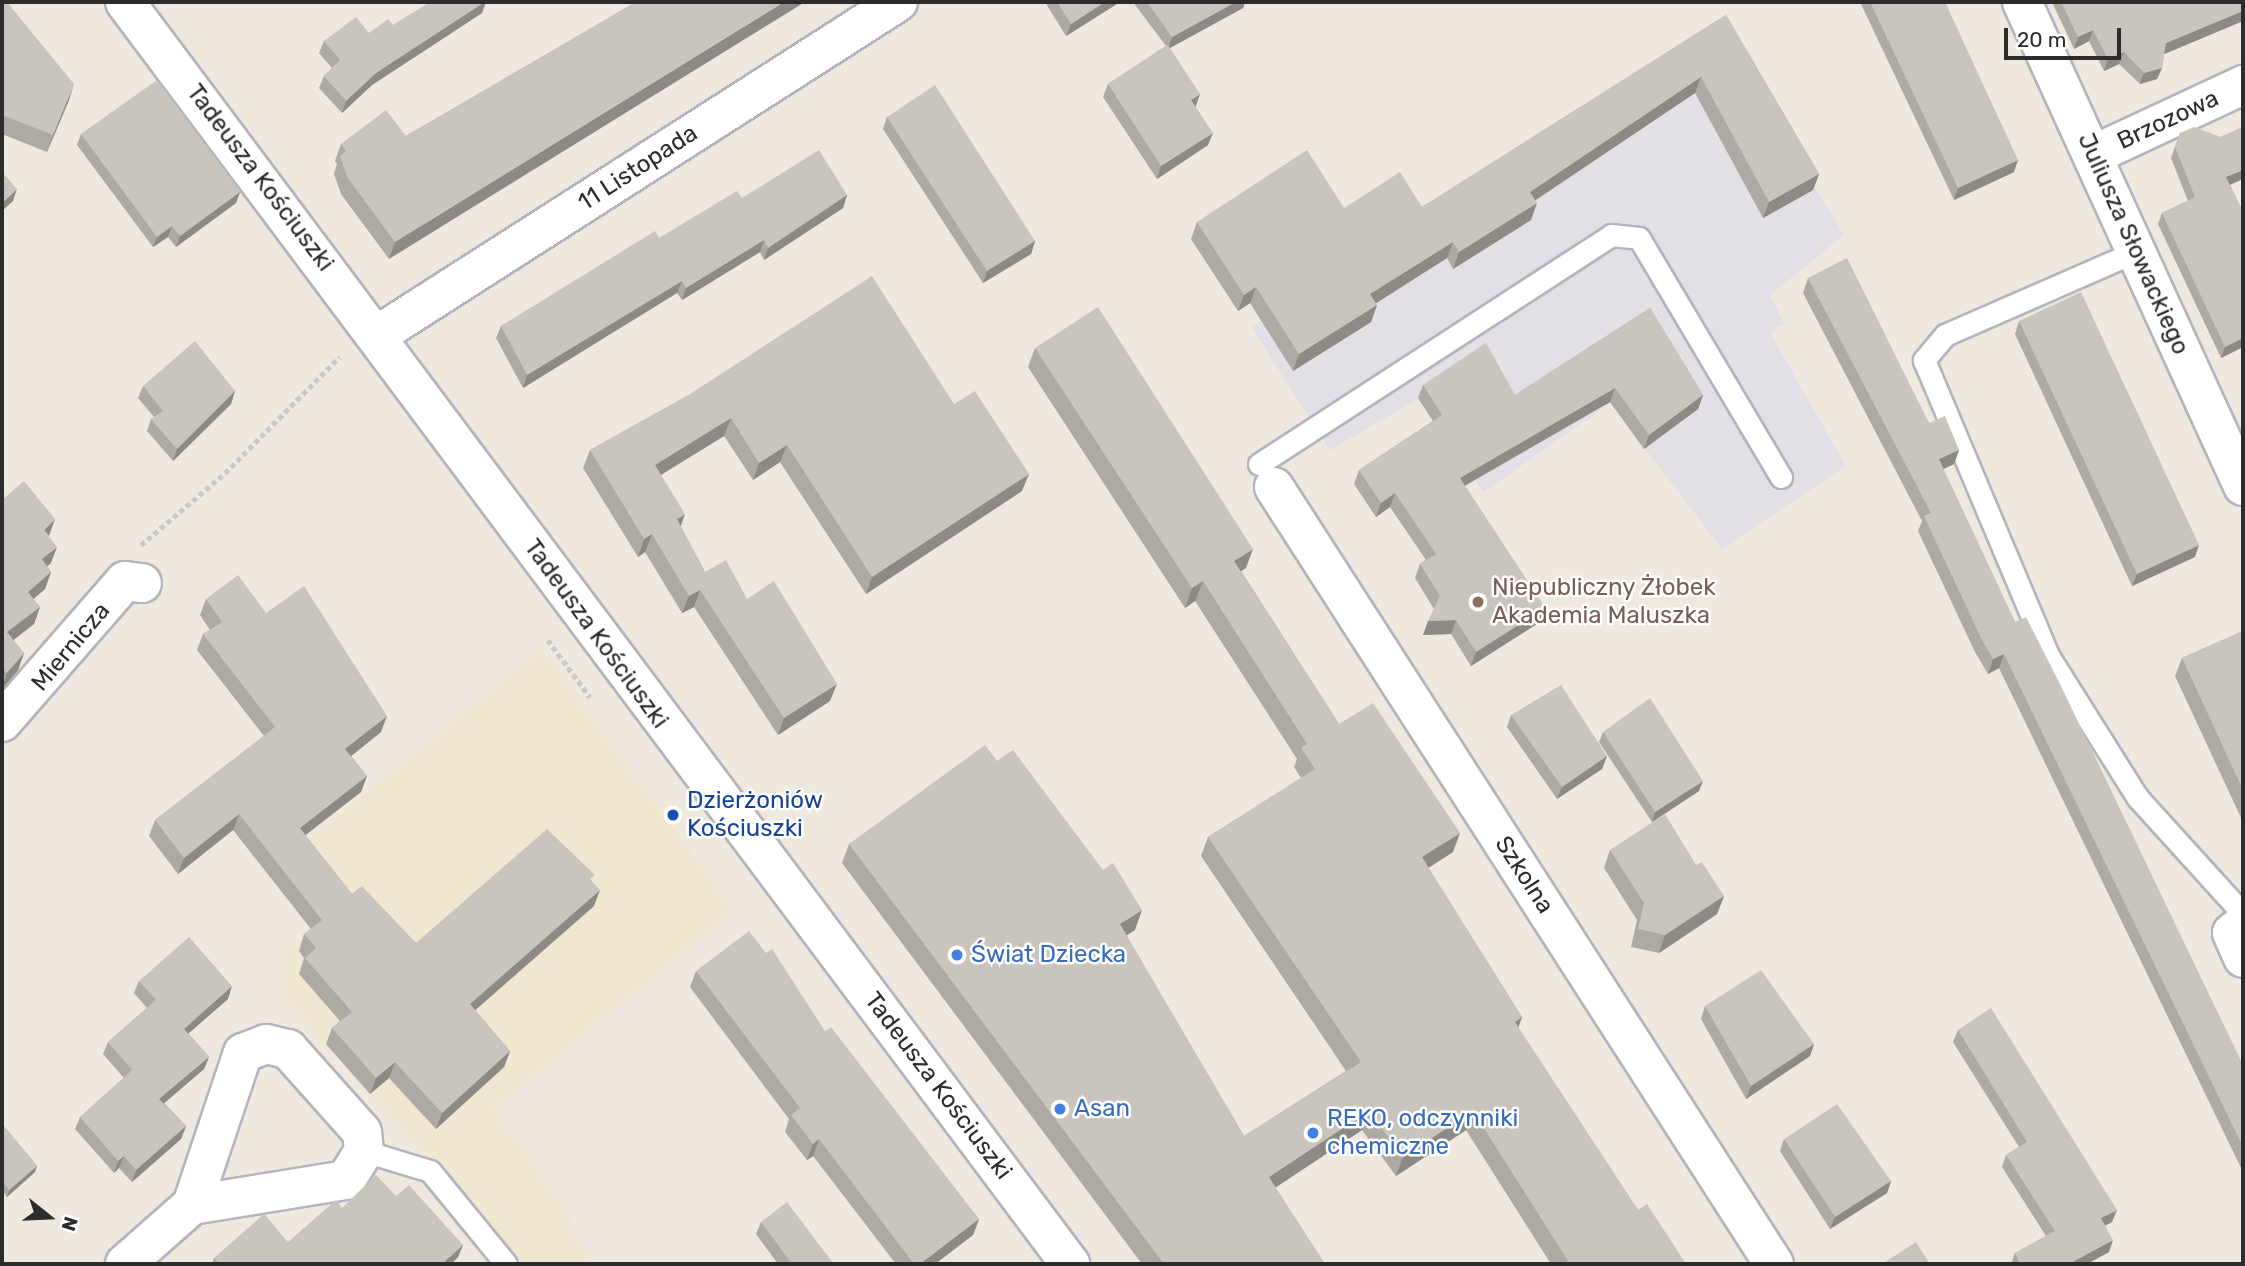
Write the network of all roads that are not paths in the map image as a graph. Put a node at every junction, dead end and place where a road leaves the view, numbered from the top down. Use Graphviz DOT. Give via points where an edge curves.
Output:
graph roads {
  1 [pos="125,2"];
  2 [pos="898,2"];
  3 [pos="2022,2"];
  4 [pos="2243,85"];
  5 [pos="2093,155"];
  6 [pos="2137,251"];
  7 [pos="379,334"];
  8 [pos="1266,475"];
  9 [pos="1780,477"];
  10 [pos="2243,486"];
  11 [pos="134,582"];
  12 [pos="2,722"];
  13 [pos="2243,914"];
  14 [pos="2243,924"];
  15 [pos="2243,958"];
  16 [pos="364,1151"];
  17 [pos="192,1205"];
  18 [pos="125,1264"];
  19 [pos="506,1264"];
  20 [pos="1070,1264"];
  21 [pos="1774,1264"];
  1 -- 7 [label="street, Tadeusza Kościuszki"];
  2 -- 7 [label="street, 11 Listopada"];
  3 -- 5 [label="street, Juliusza Słowackiego"];
  4 -- 5 [label="street, Brzozowa"];
  5 -- 6 [label="street, Juliusza Słowackiego"];
  6 -- 10 [label="street, Juliusza Słowackiego"];
  6 -- 13 [label="lane" via="1945,335 1924,360 2049,657 2137,797"];
  7 -- 20 [label="street, Tadeusza Kościuszki" via="620,670"];
  8 -- 9 [label="lane" via="1611,235 1639,238"];
  8 -- 21 [label="street, Szkolna"];
  11 -- 12 [label="street, Miernicza"];
  14 -- 15 [label="street" via="2232,933"];
  16 -- 17 [label="street" via="346,1180"];
  16 -- 17 [label="street" via="362,1132 288,1049 266,1044 243,1053 232,1074"];
  16 -- 19 [label="lane" via="430,1171"];
  17 -- 18 [label="street"];
}
